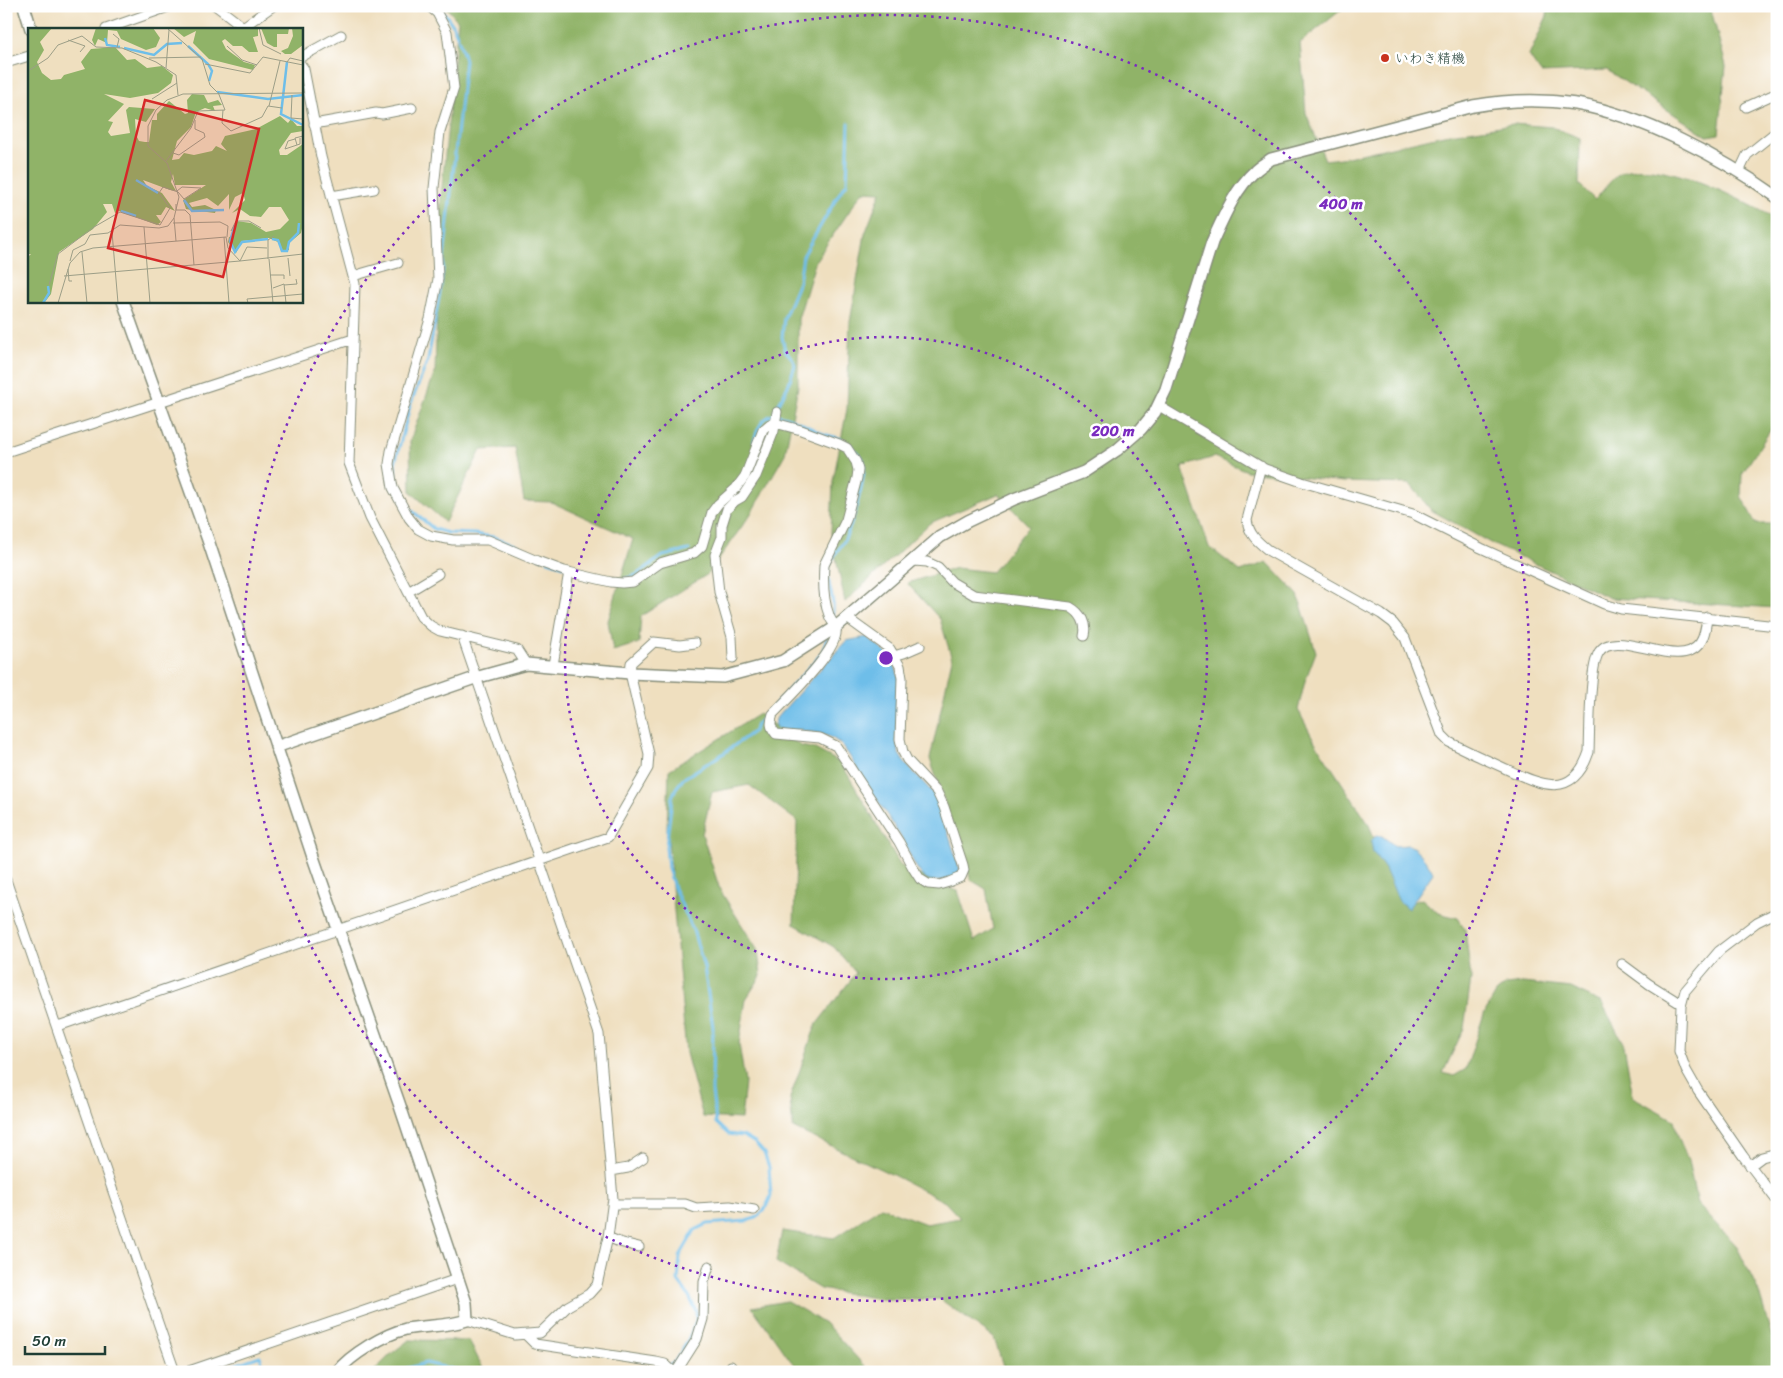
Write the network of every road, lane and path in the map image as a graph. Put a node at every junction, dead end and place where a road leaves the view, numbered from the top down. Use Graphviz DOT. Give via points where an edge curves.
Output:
graph roads {
  1 [pos="24,6"];
  2 [pos="171,6"];
  3 [pos="216,6"];
  4 [pos="273,6"];
  5 [pos="429,6"];
  6 [pos="31,28"];
  7 [pos="109,28"];
  8 [pos="244,28"];
  9 [pos="341,34"];
  10 [pos="28,56"];
  11 [pos="302,56"];
  12 [pos="6,63"];
  13 [pos="302,66"];
  14 [pos="1777,93"];
  15 [pos="1746,107"];
  16 [pos="412,108"];
  17 [pos="314,124"];
  18 [pos="1777,131"];
  19 [pos="1739,172"];
  20 [pos="374,189"];
  21 [pos="331,196"];
  22 [pos="1777,197"];
  23 [pos="398,264"];
  24 [pos="353,276"];
  25 [pos="123,302"];
  26 [pos="353,339"];
  27 [pos="158,402"];
  28 [pos="1158,406"];
  29 [pos="777,412"];
  30 [pos="775,423"];
  31 [pos="6,452"];
  32 [pos="1261,466"];
  33 [pos="914,561"];
  34 [pos="569,572"];
  35 [pos="438,574"];
  36 [pos="408,592"];
  37 [pos="847,618"];
  38 [pos="1707,618"];
  39 [pos="1777,626"];
  40 [pos="836,627"];
  41 [pos="462,636"];
  42 [pos="1084,636"];
  43 [pos="694,643"];
  44 [pos="920,646"];
  45 [pos="894,656"];
  46 [pos="733,658"];
  47 [pos="526,664"];
  48 [pos="552,665"];
  49 [pos="630,673"];
  50 [pos="475,678"];
  51 [pos="276,747"];
  52 [pos="538,860"];
  53 [pos="6,880"];
  54 [pos="1777,912"];
  55 [pos="338,929"];
  56 [pos="1622,964"];
  57 [pos="1681,1004"];
  58 [pos="56,1025"];
  59 [pos="1777,1153"];
  60 [pos="643,1158"];
  61 [pos="1750,1166"];
  62 [pos="611,1171"];
  63 [pos="1777,1201"];
  64 [pos="612,1204"];
  65 [pos="754,1210"];
  66 [pos="608,1237"];
  67 [pos="639,1247"];
  68 [pos="709,1266"];
  69 [pos="457,1279"];
  70 [pos="467,1320"];
  71 [pos="526,1335"];
  72 [pos="175,1372"];
  73 [pos="186,1372"];
  74 [pos="337,1372"];
  75 [pos="675,1372"];
  1 -- 6 [label="street"];
  2 -- 7 [label="street"];
  3 -- 8 [label="street"];
  4 -- 8 [label="street"];
  5 -- 34 [label="street" via="438,13 447,32 454,88 440,132 434,188 438,279 430,319 391,451 389,464 393,488 413,523 430,536 488,540"];
  9 -- 11 [label="street"];
  10 -- 12 [label="street"];
  13 -- 17 [label="street"];
  14 -- 15 [label="street"];
  16 -- 17 [label="street"];
  17 -- 21 [label="street"];
  18 -- 19 [label="street" via="1747,156"];
  19 -- 22 [label="street"];
  19 -- 28 [label="street" via="1634,120 1575,104 1540,102 1473,106 1271,159 1244,183 1212,242"];
  20 -- 21 [label="street"];
  21 -- 24 [label="street"];
  23 -- 24 [label="street"];
  24 -- 26 [label="street"];
  25 -- 27 [label="street"];
  26 -- 27 [label="street"];
  26 -- 36 [label="street" via="350,463 370,518"];
  27 -- 31 [label="street"];
  27 -- 51 [label="street" via="208,540"];
  28 -- 32 [label="street"];
  28 -- 33 [label="street" via="1128,441 1084,472 968,521 940,537"];
  29 -- 30 [label="street"];
  30 -- 34 [label="street" via="763,430 745,476 712,512 702,546 694,553 660,563 633,582 611,582"];
  30 -- 40 [label="street" via="839,444 847,448 856,462 857,478 846,520 824,565 828,615"];
  30 -- 46 [label="street" via="756,476 742,498 727,509 715,555 719,592 732,637"];
  32 -- 38 [label="street" via="1302,482 1413,514 1604,604 1621,609"];
  32 -- 38 [label="street" via="1247,520 1248,529 1256,541 1269,552 1394,623 1408,645 1444,736 1456,746 1535,782 1552,786 1565,783 1573,779 1585,762 1593,674 1601,649 1618,644 1680,654 1691,652 1700,643"];
  33 -- 37 [label="street"];
  33 -- 42 [label="street" via="938,567 952,582 974,596 1070,607 1082,618 1086,629"];
  34 -- 48 [label="street"];
  35 -- 36 [label="street"];
  36 -- 41 [label="street" via="421,618 440,631"];
  37 -- 40 [label="street"];
  37 -- 45 [label="street"];
  38 -- 39 [label="street"];
  40 -- 45 [label="street" via="836,637 829,652 773,714 772,729 776,734 820,738 836,746 920,880 939,885 960,877 964,870 937,792 903,752 900,739 902,678"];
  40 -- 49 [label="street" via="783,661 723,677"];
  41 -- 47 [label="street" via="517,650"];
  41 -- 50 [label="street"];
  43 -- 49 [label="street" via="654,642 630,663"];
  44 -- 45 [label="street"];
  47 -- 48 [label="street"];
  47 -- 50 [label="street"];
  48 -- 49 [label="street"];
  49 -- 52 [label="street" via="649,754 648,768 610,836"];
  50 -- 51 [label="street"];
  50 -- 52 [label="street"];
  51 -- 55 [label="street"];
  52 -- 55 [label="street"];
  52 -- 62 [label="street" via="599,1034"];
  53 -- 58 [label="street"];
  54 -- 57 [label="street" via="1757,922 1719,951 1685,991"];
  55 -- 58 [label="street"];
  55 -- 69 [label="street"];
  56 -- 57 [label="street"];
  57 -- 61 [label="street" via="1679,1050 1682,1062"];
  58 -- 72 [label="street"];
  59 -- 61 [label="street" via="1762,1157"];
  60 -- 62 [label="street" via="628,1168"];
  61 -- 63 [label="street"];
  62 -- 64 [label="street"];
  64 -- 65 [label="street" via="685,1204 696,1208 730,1206"];
  64 -- 66 [label="street"];
  66 -- 67 [label="street"];
  66 -- 71 [label="street" via="593,1290 568,1306 540,1333"];
  68 -- 75 [label="street" via="704,1282 703,1319 697,1340"];
  69 -- 70 [label="street" via="466,1303"];
  69 -- 73 [label="street"];
  70 -- 71 [label="street" via="515,1336"];
  70 -- 74 [label="street" via="387,1336 345,1363"];
  71 -- 75 [label="street" via="535,1344 656,1362"];
}
